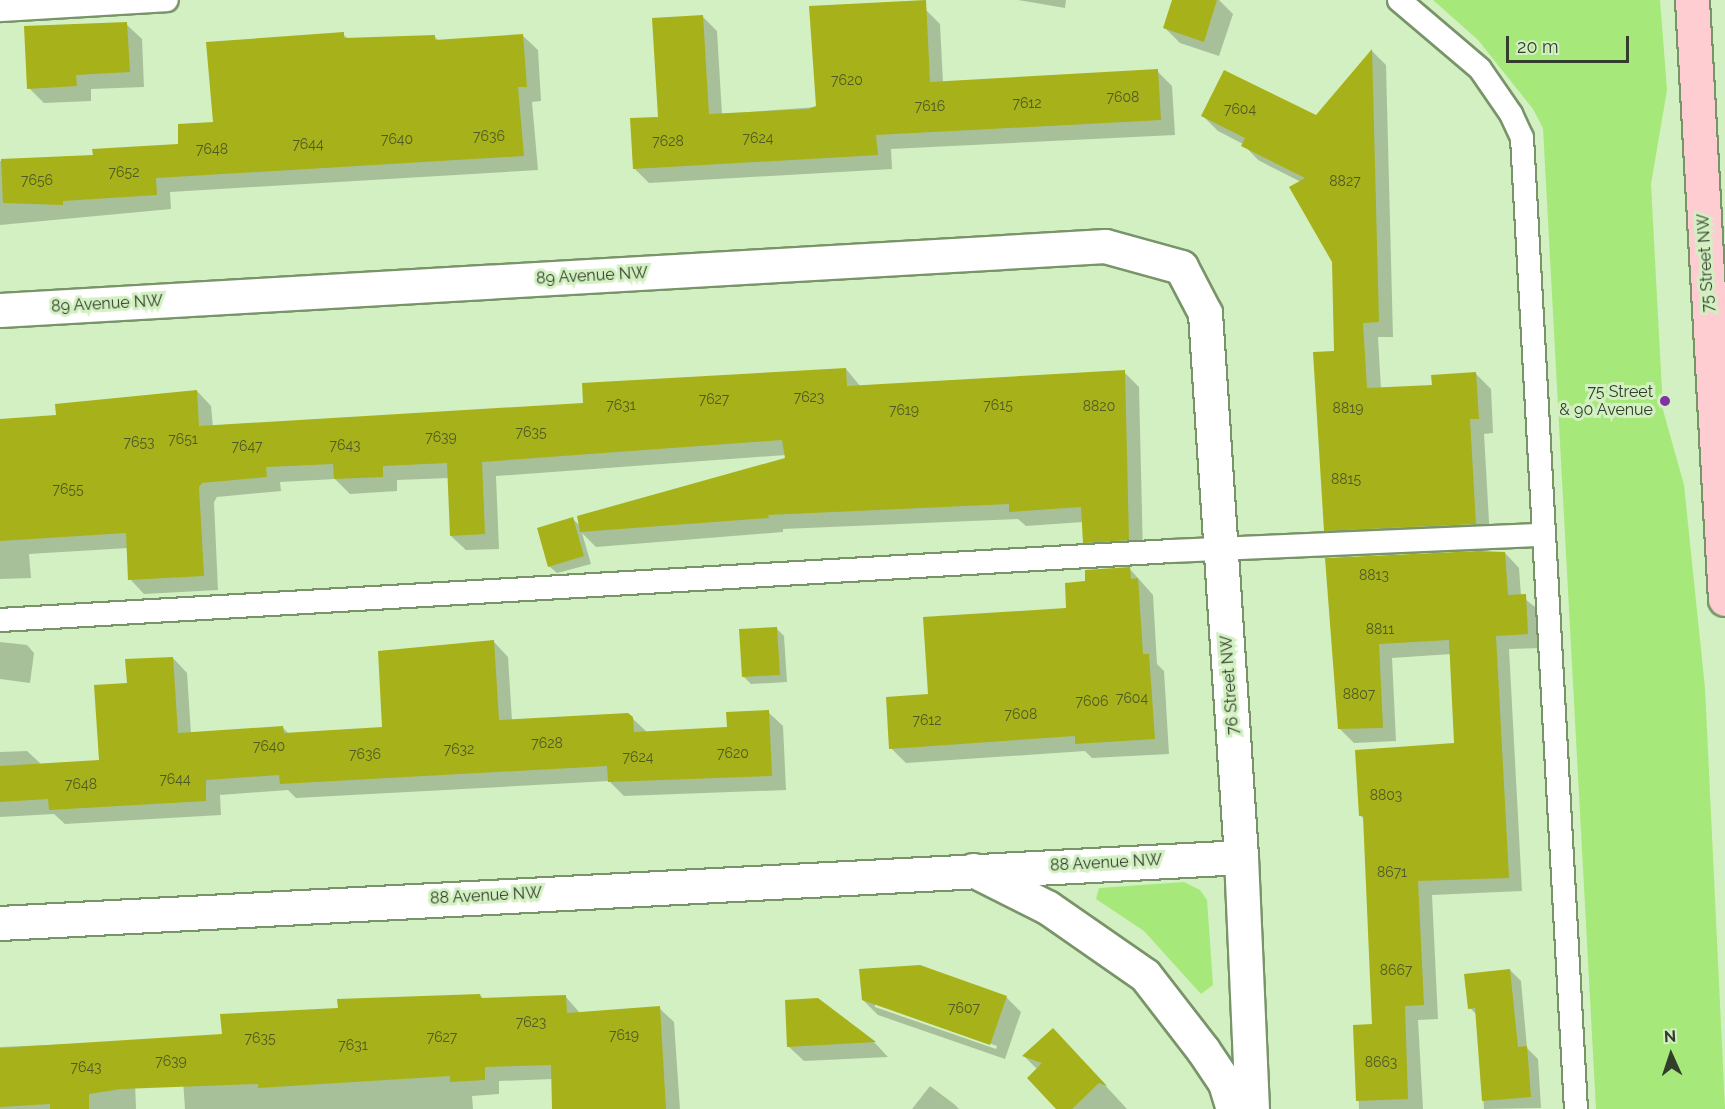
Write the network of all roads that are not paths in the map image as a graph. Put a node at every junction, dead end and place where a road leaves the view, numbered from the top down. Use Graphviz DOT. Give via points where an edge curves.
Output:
graph roads {
  1 [pos="167,0"];
  2 [pos="1399,0"];
  3 [pos="1692,1"];
  4 [pos="0,10"];
  5 [pos="1181,267"];
  6 [pos="0,310"];
  7 [pos="1544,535"];
  8 [pos="1221,548"];
  9 [pos="1725,599"];
  10 [pos="0,620"];
  11 [pos="1241,857"];
  12 [pos="971,869"];
  13 [pos="0,923"];
  14 [pos="1233,1109"];
  15 [pos="1252,1109"];
  16 [pos="1576,1109"];
  1 -- 4 [label="lane"];
  2 -- 7 [label="lane" via="1480,69 1511,114 1522,138"];
  3 -- 9 [label="main road, 75 Street NW"];
  5 -- 6 [label="street, 89 Avenue NW" via="1105,246"];
  5 -- 8 [label="street, 76 Street NW" via="1205,314"];
  7 -- 8 [label="lane"];
  7 -- 16 [label="lane"];
  8 -- 10 [label="lane"];
  8 -- 11 [label="street, 76 Street NW"];
  11 -- 12 [label="street, 88 Avenue NW"];
  11 -- 15 [label="street, 76 Street NW"];
  12 -- 13 [label="street, 88 Avenue NW"];
  12 -- 14 [label="street, 88 Avenue NW" via="1047,907 1145,975 1225,1083"];
}
